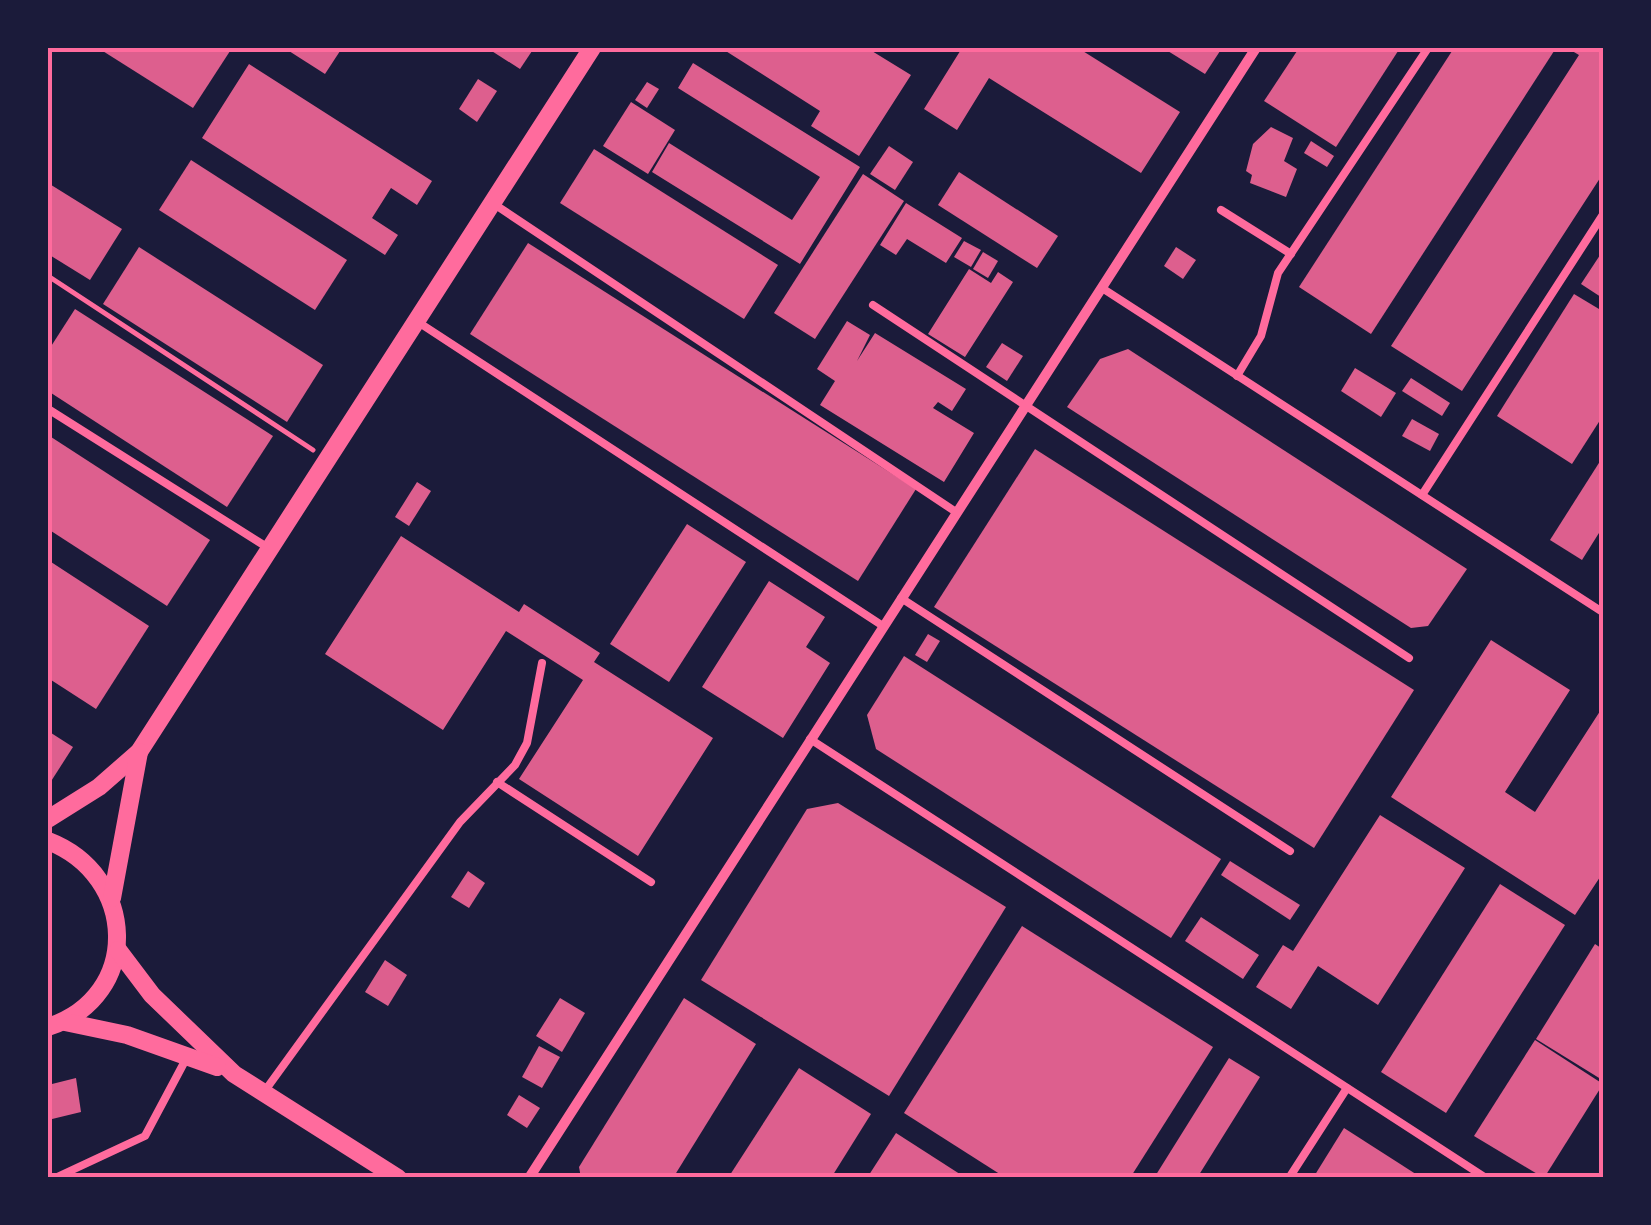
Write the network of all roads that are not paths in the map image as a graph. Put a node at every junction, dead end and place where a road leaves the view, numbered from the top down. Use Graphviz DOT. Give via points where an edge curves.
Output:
graph roads {
  1 [pos="592,48"];
  2 [pos="1256,48"];
  3 [pos="1428,48"];
  4 [pos="492,203"];
  5 [pos="1221,210"];
  6 [pos="1604,213"];
  7 [pos="1291,254"];
  8 [pos="1102,288"];
  9 [pos="873,305"];
  10 [pos="416,321"];
  11 [pos="1236,376"];
  12 [pos="1026,406"];
  13 [pos="48,409"];
  14 [pos="1422,495"];
  15 [pos="956,512"];
  16 [pos="270,549"];
  17 [pos="901,598"];
  18 [pos="1604,612"];
  19 [pos="883,626"];
  20 [pos="1409,658"];
  21 [pos="542,663"];
  22 [pos="810,739"];
  23 [pos="139,752"];
  24 [pos="497,782"];
  25 [pos="48,819"];
  26 [pos="48,841"];
  27 [pos="1290,851"];
  28 [pos="651,882"];
  29 [pos="112,898"];
  30 [pos="118,950"];
  31 [pos="56,1024"];
  32 [pos="188,1055"];
  33 [pos="234,1074"];
  34 [pos="1347,1088"];
  35 [pos="264,1092"];
  36 [pos="55,1178"];
  37 [pos="398,1178"];
  38 [pos="529,1178"];
  39 [pos="1289,1178"];
  40 [pos="1486,1178"];
  1 -- 4 [label="street"];
  2 -- 8 [label="street"];
  3 -- 7 [label="lane"];
  4 -- 10 [label="street"];
  4 -- 15 [label="lane"];
  5 -- 7 [label="lane"];
  6 -- 14 [label="lane"];
  7 -- 11 [label="lane" via="1274,283 1261,336"];
  8 -- 11 [label="lane"];
  8 -- 12 [label="street"];
  9 -- 12 [label="lane"];
  10 -- 16 [label="street"];
  10 -- 19 [label="lane"];
  11 -- 14 [label="lane"];
  12 -- 15 [label="street"];
  12 -- 20 [label="lane"];
  13 -- 16 [label="lane"];
  14 -- 18 [label="lane"];
  15 -- 17 [label="street"];
  16 -- 23 [label="street"];
  17 -- 19 [label="street"];
  17 -- 27 [label="lane"];
  19 -- 22 [label="street"];
  21 -- 24 [label="lane" via="527,743"];
  22 -- 34 [label="lane"];
  22 -- 38 [label="street"];
  23 -- 25 [label="street"];
  23 -- 29 [label="street"];
  24 -- 28 [label="lane"];
  24 -- 35 [label="lane" via="460,822"];
  26 -- 29 [label="street" via="88,862"];
  29 -- 30 [label="street"];
  30 -- 31 [label="street" via="90,1004"];
  30 -- 33 [label="street" via="191,1037"];
  31 -- 32 [label="street"];
  32 -- 33 [label="street"];
  32 -- 36 [label="lane" via="145,1136"];
  33 -- 35 [label="street"];
  34 -- 39 [label="lane"];
  34 -- 40 [label="lane"];
  35 -- 37 [label="street"];
}
